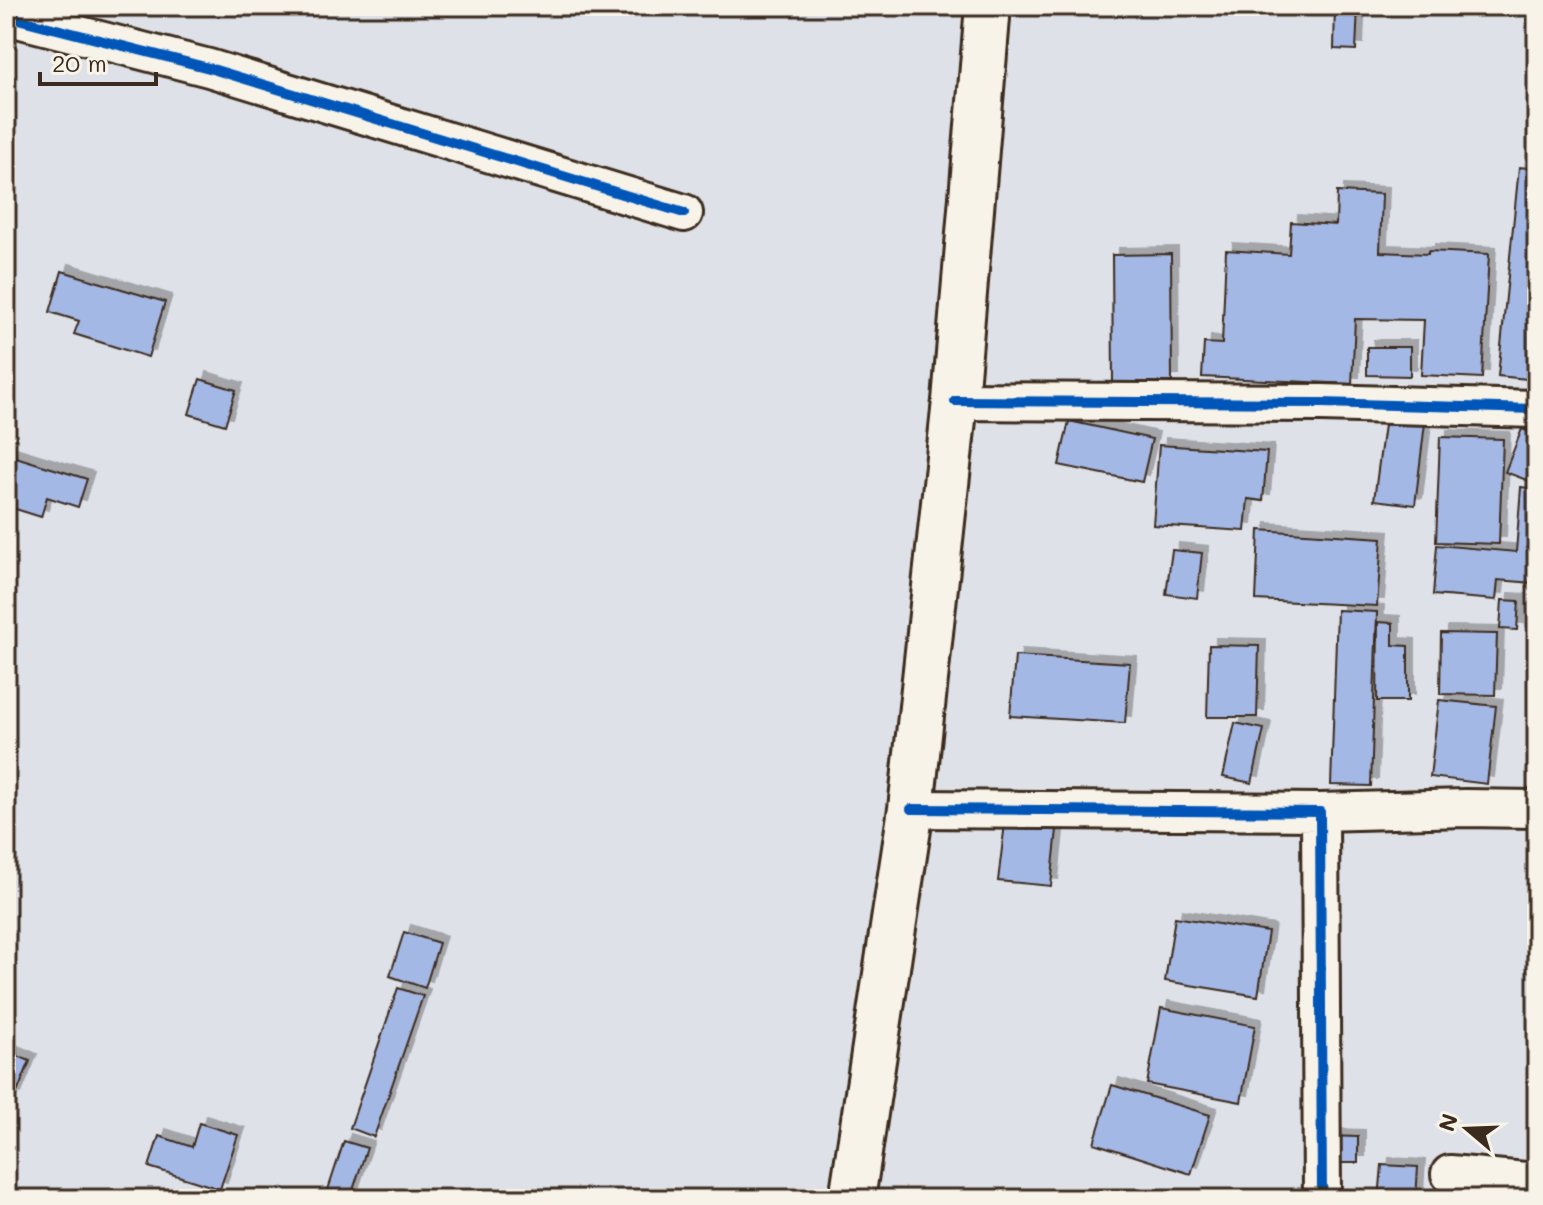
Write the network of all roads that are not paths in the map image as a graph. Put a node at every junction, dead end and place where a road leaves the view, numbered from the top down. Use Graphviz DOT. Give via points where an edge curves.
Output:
graph roads {
  1 [pos="988,6"];
  2 [pos="6,16"];
  3 [pos="684,213"];
  4 [pos="955,401"];
  5 [pos="1537,409"];
  6 [pos="911,809"];
  7 [pos="1537,809"];
  8 [pos="1320,812"];
  9 [pos="1450,1174"];
  10 [pos="1537,1182"];
  11 [pos="852,1199"];
  12 [pos="1322,1199"];
  1 -- 4 [label="main road"];
  2 -- 3 [label="street" via="209,68"];
  4 -- 5 [label="street"];
  4 -- 6 [label="main road"];
  6 -- 8 [label="street"];
  6 -- 11 [label="main road"];
  7 -- 8 [label="street"];
  8 -- 12 [label="street"];
  9 -- 10 [label="street"];
}
